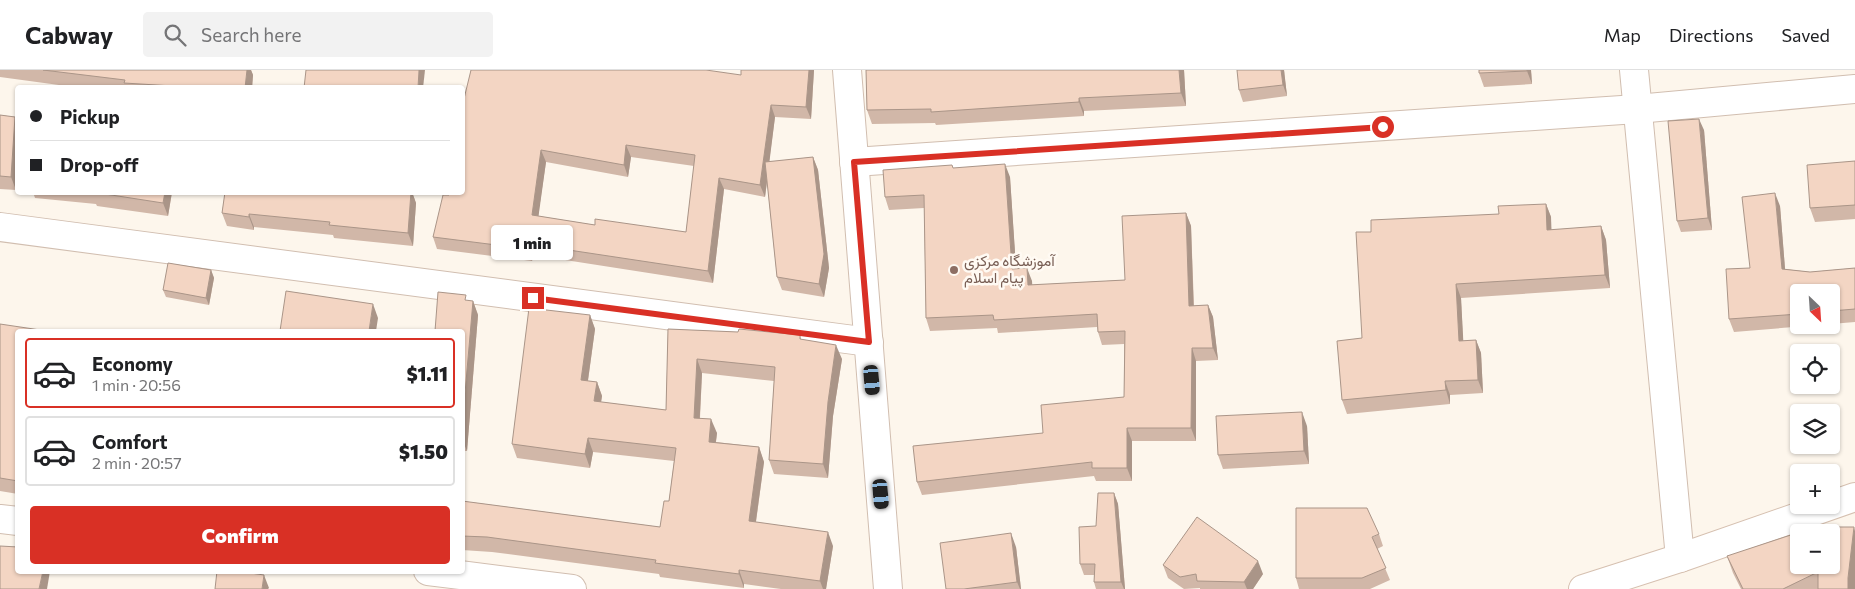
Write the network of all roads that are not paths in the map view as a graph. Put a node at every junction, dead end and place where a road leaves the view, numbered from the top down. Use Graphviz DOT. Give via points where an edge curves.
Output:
graph roads {
  1 [pos="847,70"];
  2 [pos="1634,70"];
  3 [pos="1855,89"];
  4 [pos="1637,110"];
  5 [pos="854,162"];
  6 [pos="0,227"];
  7 [pos="869,342"];
  8 [pos="1855,497"];
  9 [pos="0,519"];
  10 [pos="15,521"];
  11 [pos="1680,558"];
  12 [pos="452,574"];
  13 [pos="572,589"];
  14 [pos="888,589"];
  15 [pos="1583,589"];
  1 -- 5 [label="street"];
  2 -- 4 [label="street"];
  3 -- 4 [label="street"];
  4 -- 5 [label="street"];
  4 -- 11 [label="street"];
  5 -- 7 [label="street"];
  6 -- 7 [label="street"];
  7 -- 14 [label="street"];
  8 -- 11 [label="street"];
  9 -- 10 [label="street"];
  11 -- 15 [label="street"];
  12 -- 13 [label="street"];
}
